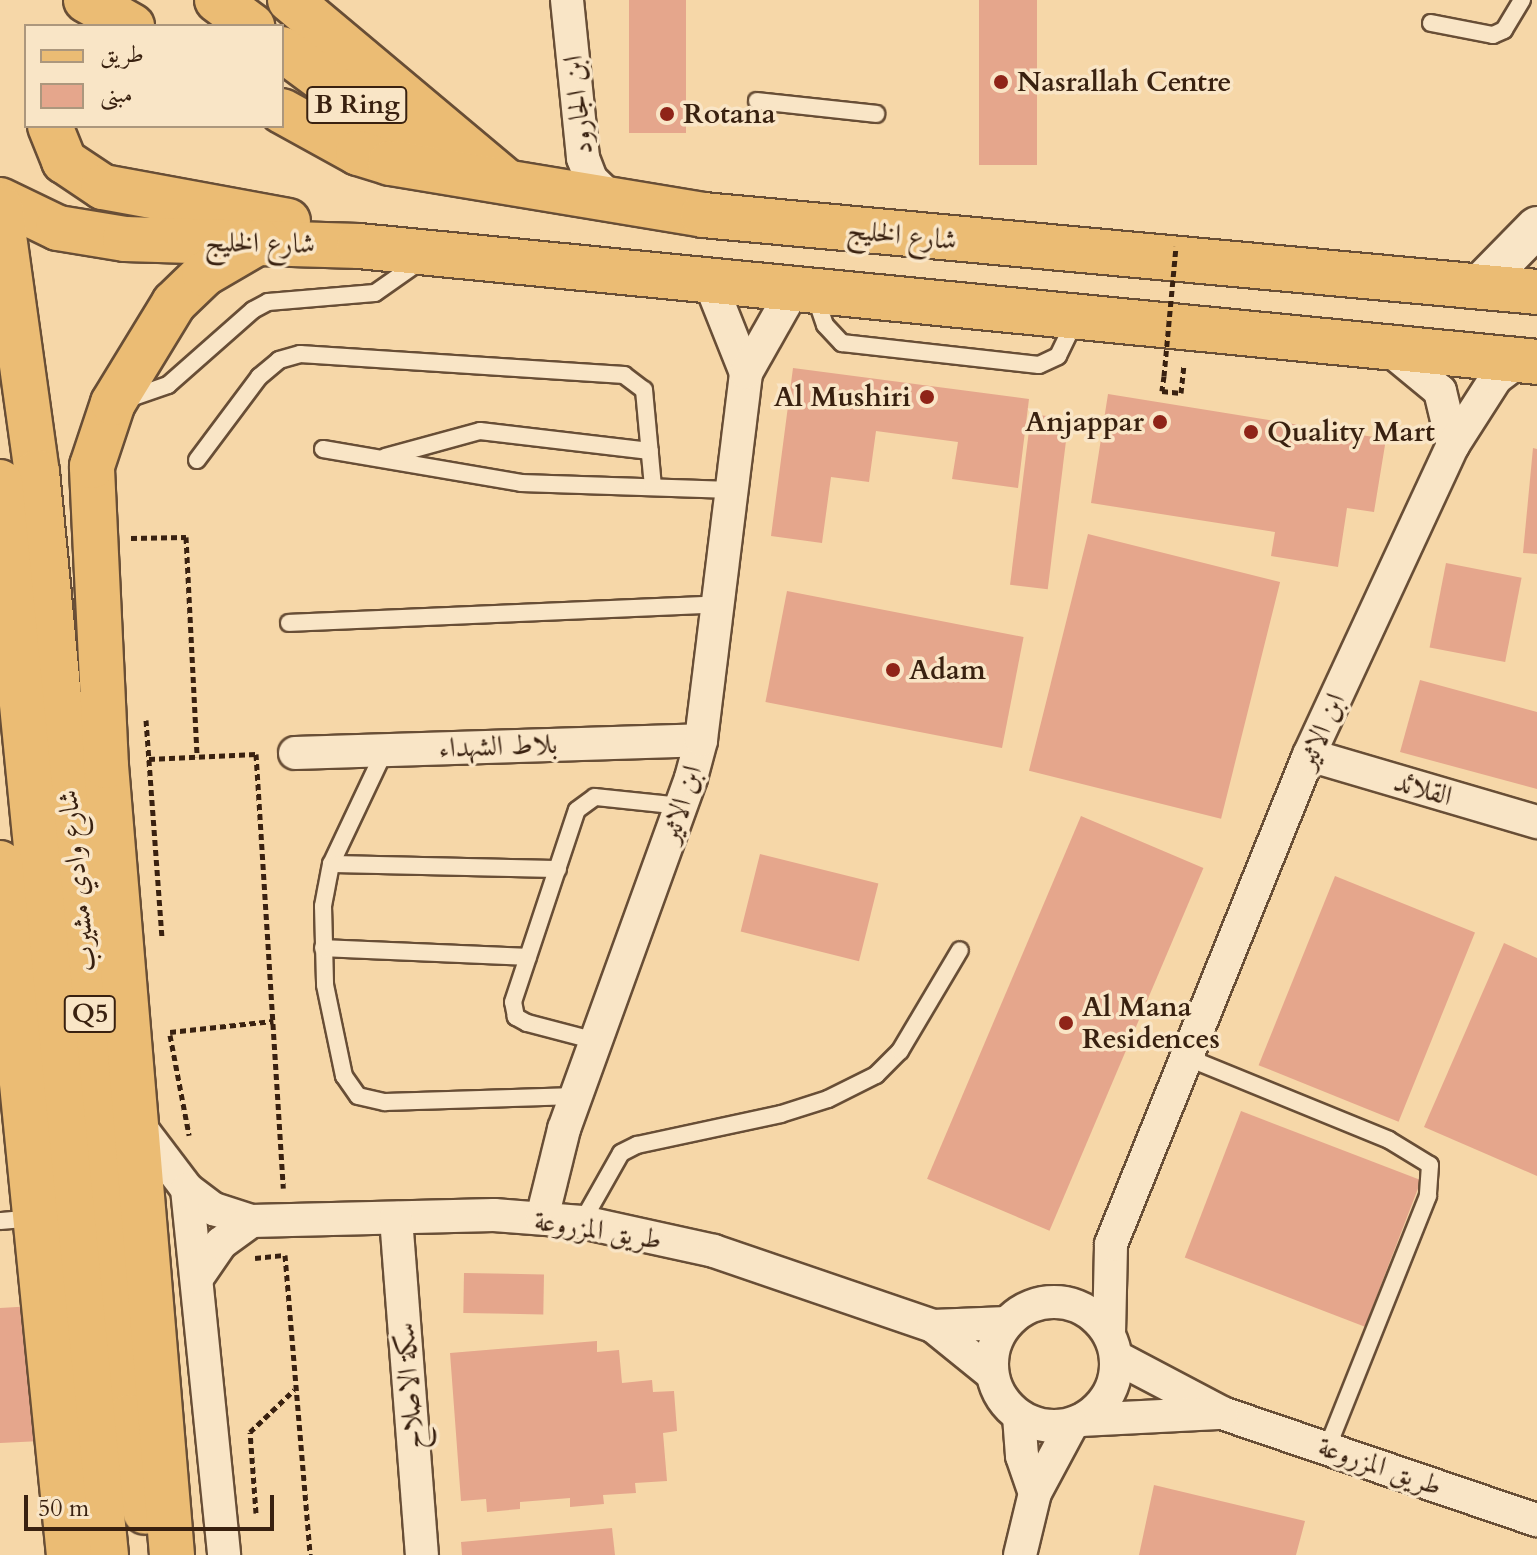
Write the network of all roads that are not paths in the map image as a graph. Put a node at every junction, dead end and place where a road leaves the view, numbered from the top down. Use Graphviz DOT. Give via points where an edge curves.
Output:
graph roads {
  1 [pos="86,0"];
  2 [pos="217,0"];
  3 [pos="290,0"];
  4 [pos="567,0"];
  5 [pos="1522,0"];
  6 [pos="1431,23"];
  7 [pos="128,24"];
  8 [pos="249,24"];
  9 [pos="284,50"];
  10 [pos="757,101"];
  11 [pos="876,114"];
  12 [pos="293,121"];
  13 [pos="51,128"];
  14 [pos="424,168"];
  15 [pos="513,186"];
  16 [pos="612,199"];
  17 [pos="0,200"];
  18 [pos="0,207"];
  19 [pos="1537,227"];
  20 [pos="261,241"];
  21 [pos="359,246"];
  22 [pos="432,252"];
  23 [pos="709,280"];
  24 [pos="1478,287"];
  25 [pos="804,290"];
  26 [pos="1537,292"];
  27 [pos="1386,347"];
  28 [pos="1531,369"];
  29 [pos="746,373"];
  30 [pos="113,403"];
  31 [pos="1453,445"];
  32 [pos="323,449"];
  33 [pos="650,451"];
  34 [pos="380,458"];
  35 [pos="197,460"];
  36 [pos="18,477"];
  37 [pos="653,487"];
  38 [pos="732,490"];
  39 [pos="719,604"];
  40 [pos="289,623"];
  41 [pos="701,740"];
  42 [pos="385,750"];
  43 [pos="295,753"];
  44 [pos="1309,755"];
  45 [pos="681,806"];
  46 [pos="1537,822"];
  47 [pos="0,863"];
  48 [pos="331,864"];
  49 [pos="558,869"];
  50 [pos="323,948"];
  51 [pos="960,950"];
  52 [pos="528,957"];
  53 [pos="9,1028"];
  54 [pos="596,1041"];
  55 [pos="1186,1057"];
  56 [pos="13,1079"];
  57 [pos="576,1096"];
  58 [pos="140,1127"];
  59 [pos="187,1189"];
  60 [pos="396,1218"];
  61 [pos="542,1218"];
  62 [pos="19,1220"];
  63 [pos="251,1221"];
  64 [pos="582,1222"];
  65 [pos="1111,1244"];
  66 [pos="197,1278"];
  67 [pos="1066,1302"];
  68 [pos="1007,1323"];
  69 [pos="933,1326"];
  70 [pos="1113,1346"];
  71 [pos="992,1374"];
  72 [pos="1222,1413"];
  73 [pos="1019,1416"];
  74 [pos="1077,1422"];
  75 [pos="1327,1449"];
  76 [pos="1035,1493"];
  77 [pos="1537,1520"];
  78 [pos="69,1555"];
  79 [pos="106,1555"];
  80 [pos="152,1555"];
  81 [pos="172,1555"];
  82 [pos="224,1555"];
  83 [pos="422,1555"];
  84 [pos="1020,1555"];
  1 -- 7 [label="main road"];
  2 -- 8 [label="main road"];
  3 -- 15 [label="main road"];
  4 -- 16 [label="street, ابن الجارود" via="583,158 591,179"];
  5 -- 6 [label="lane" via="1514,18 1493,35"];
  9 -- 14 [label="main road, B Ring" via="379,121"];
  10 -- 11 [label="lane"];
  12 -- 14 [label="main road, شارع الخليج" via="358,153"];
  13 -- 21 [label="main road" via="64,161 103,187 288,221"];
  14 -- 15 [label="main road, شارع الخليج"];
  15 -- 16 [label="main road, شارع الخليج"];
  16 -- 24 [label="main road, شارع الخليج" via="762,221"];
  17 -- 20 [label="main road, شارع الخليج" via="75,232 159,242"];
  18 -- 36 [label="main road, شارع وادي مشيرب / Q5"];
  19 -- 24 [label="street"];
  20 -- 21 [label="main road, شارع الخليج"];
  20 -- 30 [label="main road" via="184,291 151,334"];
  21 -- 22 [label="main road, شارع الخليج"];
  22 -- 23 [label="main road, شارع الخليج"];
  22 -- 30 [label="lane" via="375,293 268,302 168,385"];
  23 -- 25 [label="main road, شارع الخليج"];
  23 -- 29 [label="street, ابن الاثير"];
  24 -- 26 [label="main road, شارع الخليج"];
  25 -- 27 [label="main road, شارع الخليج"];
  25 -- 29 [label="street, ابن الاثير"];
  27 -- 28 [label="main road, شارع الخليج"];
  27 -- 31 [label="street" via="1440,391"];
  28 -- 31 [label="street, ابن الاثير" via="1496,378"];
  29 -- 38 [label="street, ابن الاثير"];
  30 -- 58 [label="main road, شارع وادي مشيرب" via="92,466 106,766"];
  31 -- 44 [label="street, ابن الاثير"];
  32 -- 34 [label="lane"];
  33 -- 34 [label="lane" via="480,431"];
  33 -- 35 [label="lane" via="644,390 624,375 300,354 279,360 259,377"];
  33 -- 37 [label="lane"];
  34 -- 37 [label="lane" via="521,483"];
  36 -- 79 [label="main road, شارع وادي مشيرب / Q5" via="31,773"];
  36 -- 80 [label="main road, شارع وادي مشيرب / Q5" via="129,1417"];
  37 -- 38 [label="lane"];
  38 -- 39 [label="street, ابن الاثير"];
  39 -- 40 [label="lane"];
  39 -- 41 [label="street, ابن الاثير"];
  41 -- 42 [label="street, بلاط الشهداء"];
  41 -- 45 [label="street, ابن الاثير"];
  42 -- 43 [label="street, بلاط الشهداء"];
  42 -- 48 [label="lane"];
  44 -- 46 [label="street, القلائد"];
  44 -- 55 [label="street, ابن الاثير"];
  45 -- 49 [label="lane" via="584,800"];
  45 -- 54 [label="street, ابن الاثير"];
  47 -- 53 [label="main road"];
  48 -- 49 [label="lane"];
  48 -- 50 [label="lane"];
  49 -- 52 [label="lane"];
  50 -- 52 [label="lane"];
  50 -- 57 [label="lane" via="325,985 344,1076 358,1096 385,1102"];
  51 -- 64 [label="lane" via="900,1051 876,1075 781,1114 621,1153"];
  52 -- 54 [label="lane" via="513,1002 516,1017"];
  53 -- 56 [label="main road"];
  54 -- 57 [label="street, ابن الاثير"];
  55 -- 65 [label="street, ابن الاثير"];
  55 -- 75 [label="lane" via="1389,1140 1430,1165 1428,1196"];
  56 -- 62 [label="main road"];
  57 -- 61 [label="street, ابن الاثير"];
  58 -- 59 [label="street"];
  58 -- 81 [label="main road, شارع وادي مشيرب"];
  59 -- 63 [label="street, طريق المزروعة" via="214,1209"];
  59 -- 66 [label="street"];
  60 -- 61 [label="street, طريق المزروعة"];
  60 -- 63 [label="street, طريق المزروعة"];
  60 -- 83 [label="street, سكة الاصلاح"];
  61 -- 64 [label="street, طريق المزروعة"];
  62 -- 78 [label="main road"];
  63 -- 66 [label="street" via="221,1243"];
  64 -- 69 [label="street, طريق المزروعة" via="714,1251"];
  65 -- 67 [label="street, ابن الاثير"];
  65 -- 70 [label="street, ابن الاثير"];
  66 -- 82 [label="street"];
  67 -- 68 [label="street" via="1033,1305"];
  67 -- 70 [label="street" via="1091,1313"];
  68 -- 69 [label="street, طريق المزروعة"];
  68 -- 71 [label="street" via="994,1347"];
  69 -- 71 [label="street, طريق المزروعة"];
  70 -- 72 [label="street, طريق المزروعة"];
  70 -- 74 [label="street" via="1114,1382 1102,1404"];
  71 -- 73 [label="street" via="1001,1398"];
  72 -- 74 [label="street, طريق المزروعة"];
  72 -- 75 [label="street, طريق المزروعة"];
  73 -- 74 [label="street" via="1045,1426"];
  73 -- 76 [label="street" via="1022,1456"];
  74 -- 76 [label="street"];
  75 -- 77 [label="street, طريق المزروعة"];
  76 -- 84 [label="street"];
}
